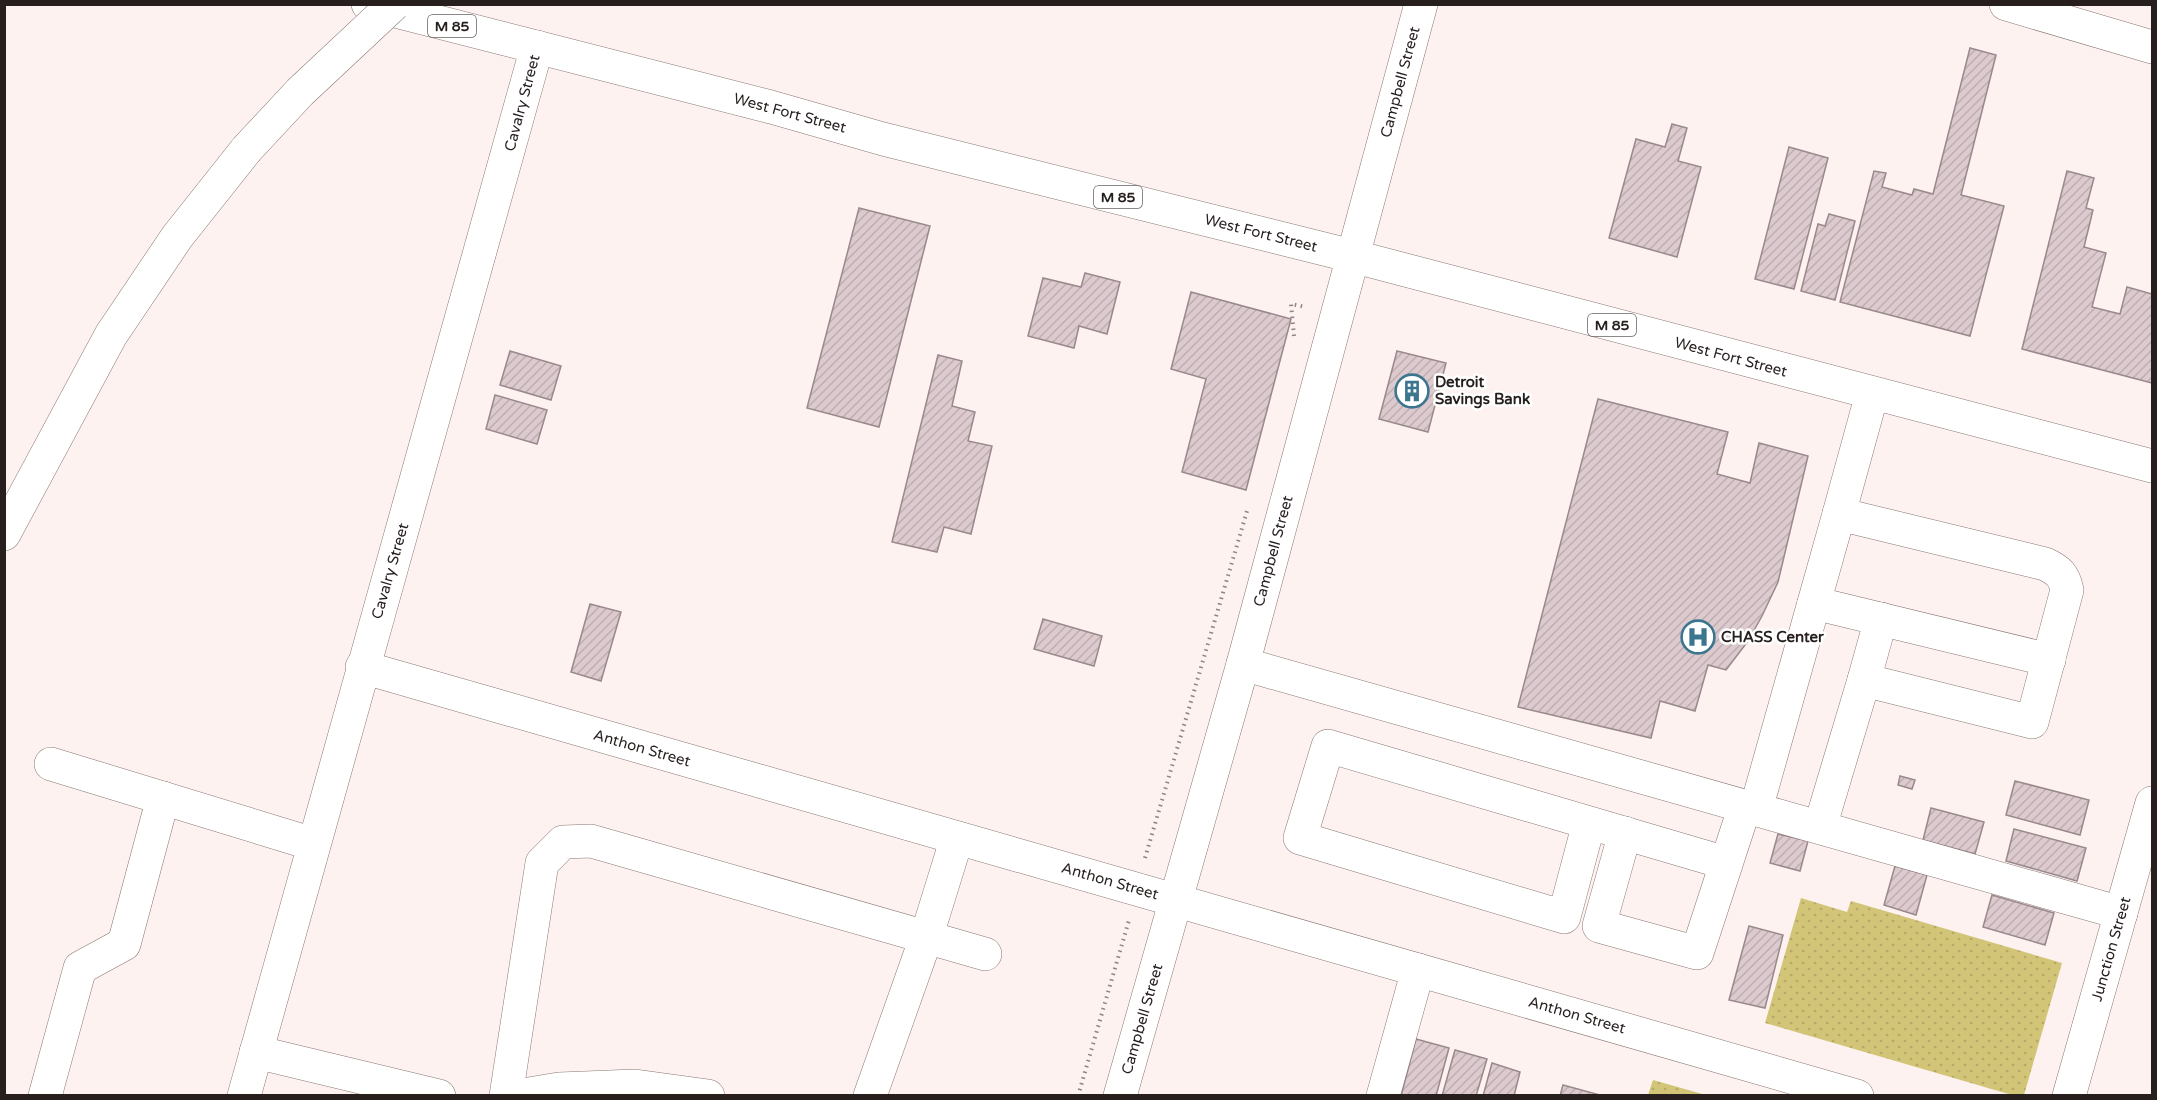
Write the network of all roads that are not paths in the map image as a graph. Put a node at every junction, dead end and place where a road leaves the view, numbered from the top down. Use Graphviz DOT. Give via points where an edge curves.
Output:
graph roads {
  1 [pos="368,4"];
  2 [pos="394,4"];
  3 [pos="1421,4"];
  4 [pos="2006,4"];
  5 [pos="537,47"];
  6 [pos="2152,47"];
  7 [pos="1352,256"];
  8 [pos="1872,394"];
  9 [pos="2152,466"];
  10 [pos="1839,514"];
  11 [pos="4,534"];
  12 [pos="1814,603"];
  13 [pos="1881,619"];
  14 [pos="2049,660"];
  15 [pos="1243,664"];
  16 [pos="362,667"];
  17 [pos="1864,680"];
  18 [pos="51,764"];
  19 [pos="163,798"];
  20 [pos="2152,803"];
  21 [pos="1750,808"];
  22 [pos="1589,823"];
  23 [pos="1820,827"];
  24 [pos="1625,833"];
  25 [pos="957,838"];
  26 [pos="313,844"];
  27 [pos="1726,863"];
  28 [pos="1175,900"];
  29 [pos="2121,913"];
  30 [pos="926,938"];
  31 [pos="985,954"];
  32 [pos="1418,969"];
  33 [pos="256,1052"];
  34 [pos="45,1095"];
  35 [pos="244,1095"];
  36 [pos="439,1095"];
  37 [pos="506,1095"];
  38 [pos="517,1095"];
  39 [pos="708,1095"];
  40 [pos="870,1095"];
  41 [pos="1120,1095"];
  42 [pos="1383,1095"];
  43 [pos="1857,1095"];
  44 [pos="2068,1095"];
  1 -- 5 [label="main road, West Fort Street / M 85"];
  2 -- 11 [label="main road, bridge" via="300,92 246,150 177,237 111,334"];
  3 -- 7 [label="main road, Campbell Street"];
  4 -- 6 [label="main road"];
  5 -- 7 [label="main road, West Fort Street / M 85"];
  5 -- 16 [label="main road, Cavalry Street"];
  7 -- 8 [label="main road, West Fort Street / M 85"];
  7 -- 15 [label="main road, Campbell Street"];
  8 -- 9 [label="main road, West Fort Street / M 85"];
  8 -- 10 [label="main road"];
  10 -- 12 [label="main road"];
  10 -- 14 [label="main road" via="2057,569 2067,590"];
  12 -- 13 [label="main road"];
  12 -- 21 [label="main road"];
  13 -- 14 [label="main road"];
  13 -- 17 [label="main road"];
  14 -- 17 [label="main road" via="2032,722"];
  15 -- 21 [label="main road"];
  15 -- 28 [label="main road, Campbell Street"];
  16 -- 25 [label="main road, Anthon Street"];
  16 -- 26 [label="main road, Cavalry Street"];
  17 -- 23 [label="main road"];
  18 -- 19 [label="main road"];
  19 -- 26 [label="main road"];
  19 -- 34 [label="main road" via="124,944 80,968"];
  20 -- 29 [label="main road, Junction Street"];
  21 -- 23 [label="main road"];
  21 -- 27 [label="main road"];
  22 -- 22 [label="main road" via="1328,746 1300,838 1564,917"];
  22 -- 24 [label="main road"];
  23 -- 29 [label="main road"];
  24 -- 27 [label="main road"];
  24 -- 27 [label="main road" via="1599,926 1697,953"];
  25 -- 28 [label="main road, Anthon Street"];
  25 -- 30 [label="main road"];
  26 -- 33 [label="main road, Cavalry Street"];
  28 -- 32 [label="main road, Anthon Street"];
  28 -- 41 [label="main road, Campbell Street"];
  29 -- 44 [label="main road, Junction Street"];
  30 -- 31 [label="main road"];
  30 -- 37 [label="main road" via="591,841 563,842 542,863"];
  30 -- 40 [label="main road"];
  32 -- 42 [label="main road"];
  32 -- 43 [label="main road, Anthon Street"];
  33 -- 35 [label="main road, Cavalry Street"];
  33 -- 36 [label="main road"];
  38 -- 39 [label="main road" via="635,1086"];
}
